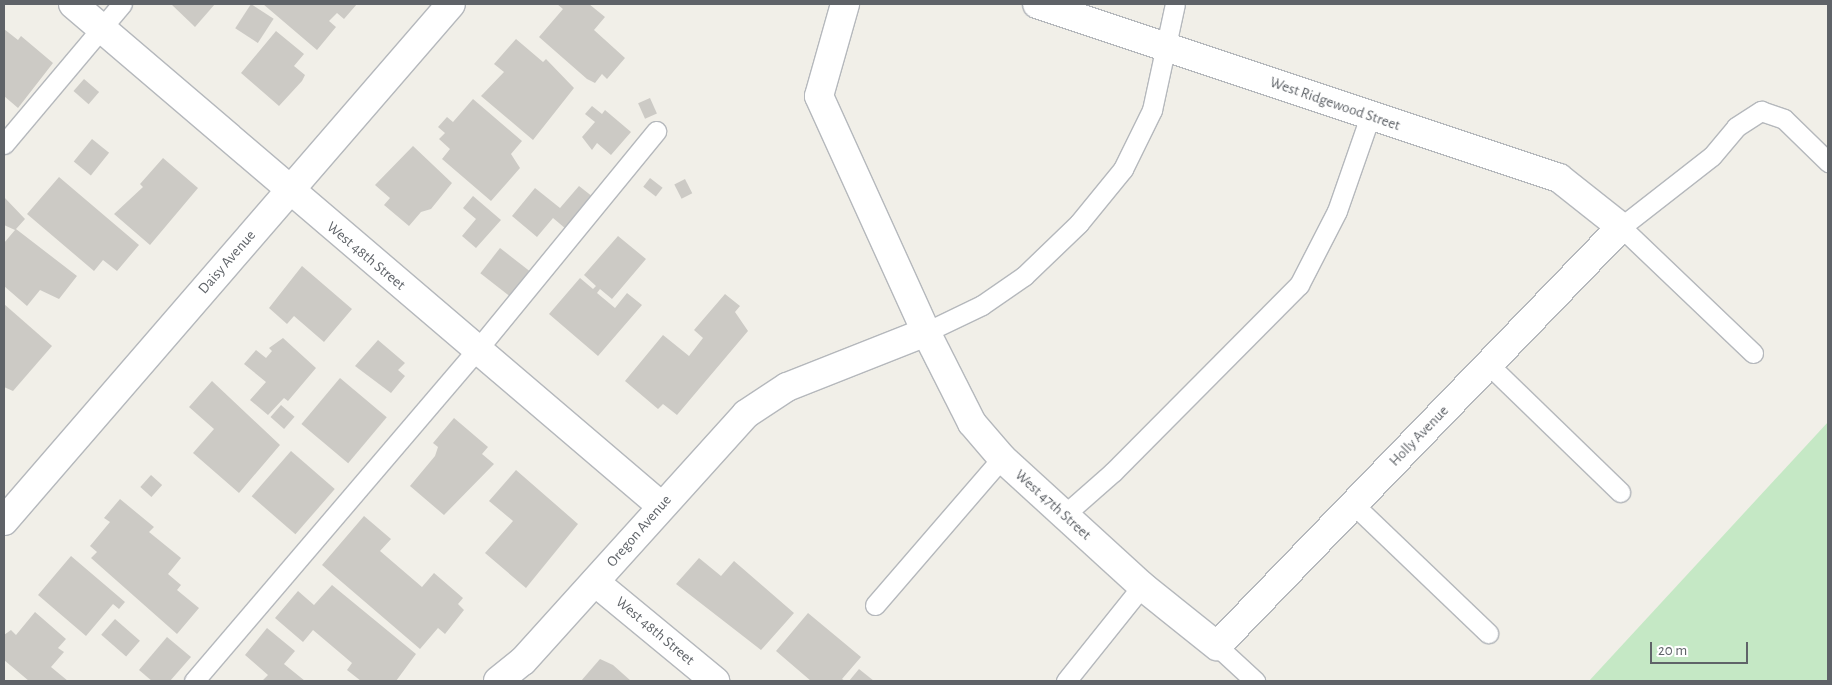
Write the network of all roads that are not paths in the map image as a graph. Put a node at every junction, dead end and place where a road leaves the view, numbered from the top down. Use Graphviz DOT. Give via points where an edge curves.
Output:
graph roads {
  1 [pos="73,4"];
  2 [pos="122,4"];
  3 [pos="451,4"];
  4 [pos="846,4"];
  5 [pos="1037,4"];
  6 [pos="1174,4"];
  7 [pos="103,29"];
  8 [pos="1166,47"];
  9 [pos="1370,116"];
  10 [pos="656,131"];
  11 [pos="4,144"];
  12 [pos="1828,162"];
  13 [pos="289,190"];
  14 [pos="1622,227"];
  15 [pos="926,332"];
  16 [pos="477,350"];
  17 [pos="1753,353"];
  18 [pos="1488,364"];
  19 [pos="1002,458"];
  20 [pos="1620,492"];
  21 [pos="1353,504"];
  22 [pos="660,505"];
  23 [pos="1064,514"];
  24 [pos="4,521"];
  25 [pos="595,582"];
  26 [pos="1142,586"];
  27 [pos="875,605"];
  28 [pos="1488,633"];
  29 [pos="1217,646"];
  30 [pos="194,681"];
  31 [pos="498,681"];
  32 [pos="715,681"];
  33 [pos="1066,681"];
  34 [pos="1255,681"];
  1 -- 7 [label="street, West 48th Street"];
  2 -- 7 [label="lane"];
  3 -- 13 [label="street, Daisy Avenue"];
  4 -- 15 [label="street, West 47th Street" via="818,96"];
  5 -- 8 [label="street, West Ridgewood Street"];
  6 -- 8 [label="lane"];
  7 -- 11 [label="lane"];
  7 -- 13 [label="street, West 48th Street"];
  8 -- 9 [label="street, West Ridgewood Street"];
  8 -- 15 [label="lane" via="1152,110 1123,169 1079,224 1024,276 982,305"];
  9 -- 14 [label="street, West Ridgewood Street" via="1559,178"];
  9 -- 23 [label="lane" via="1337,211 1299,285 1127,458"];
  10 -- 16 [label="lane"];
  12 -- 14 [label="lane" via="1784,118 1761,111 1736,127 1712,156"];
  13 -- 16 [label="street, West 48th Street"];
  13 -- 24 [label="street, Daisy Avenue"];
  14 -- 17 [label="lane"];
  14 -- 18 [label="street, Holly Avenue"];
  15 -- 19 [label="street, West 47th Street" via="972,423"];
  15 -- 22 [label="street, Oregon Avenue" via="787,387 746,414"];
  16 -- 22 [label="street, West 48th Street"];
  16 -- 30 [label="lane"];
  18 -- 20 [label="lane"];
  18 -- 21 [label="street, Holly Avenue"];
  19 -- 23 [label="street, West 47th Street"];
  19 -- 27 [label="lane"];
  21 -- 28 [label="lane"];
  21 -- 29 [label="street, Holly Avenue"];
  22 -- 25 [label="street, Oregon Avenue"];
  23 -- 26 [label="street, West 47th Street"];
  25 -- 31 [label="street, Oregon Avenue" via="523,661"];
  25 -- 32 [label="street, West 48th Street"];
  26 -- 29 [label="street, West 47th Street"];
  26 -- 33 [label="lane"];
  29 -- 34 [label="lane"];
}
